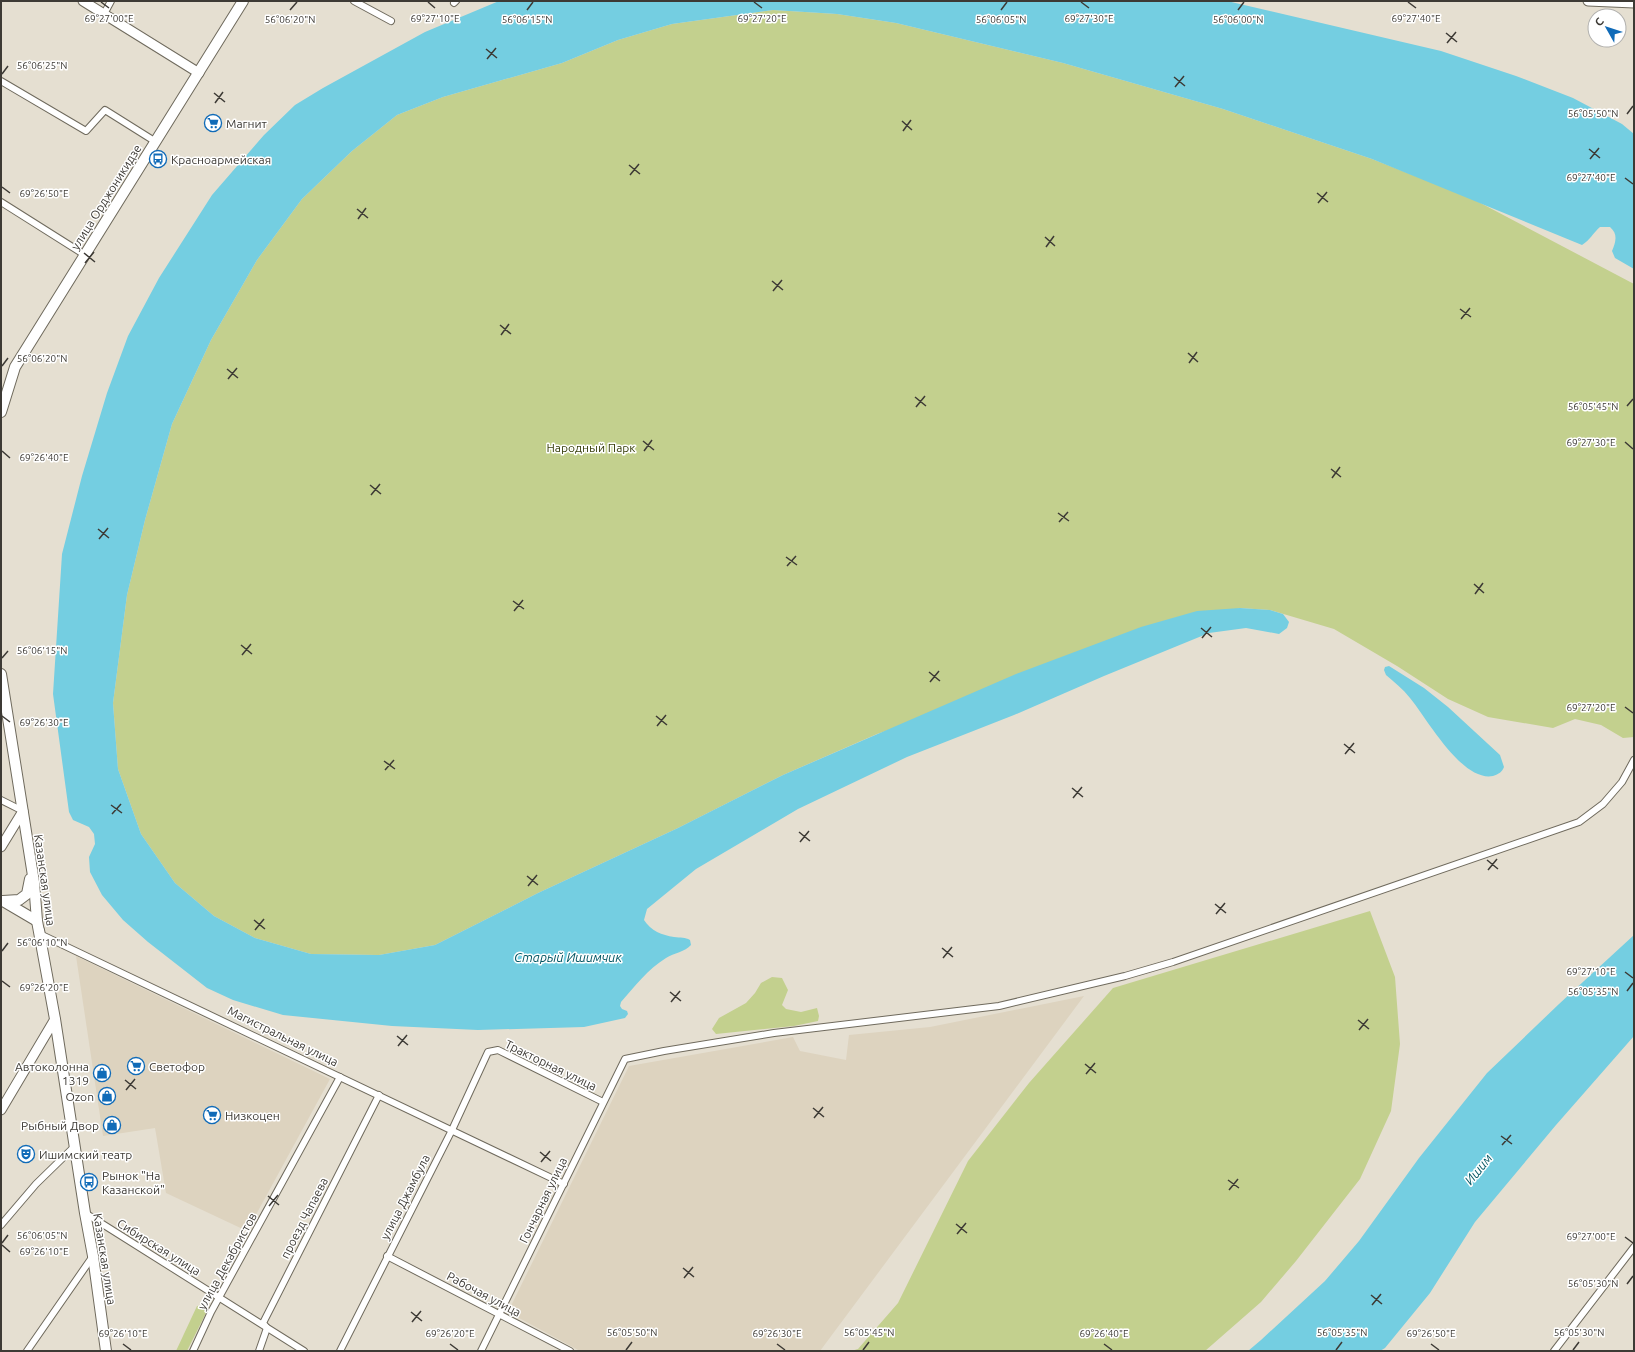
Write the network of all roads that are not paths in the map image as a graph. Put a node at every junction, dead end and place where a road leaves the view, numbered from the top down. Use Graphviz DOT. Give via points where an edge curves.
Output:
graph roads {
  1 [pos="83,1"];
  2 [pos="111,1"];
  3 [pos="243,1"];
  4 [pos="354,1"];
  5 [pos="1588,1"];
  6 [pos="1634,3"];
  7 [pos="104,14"];
  8 [pos="391,21"];
  9 [pos="199,72"];
  10 [pos="1,81"];
  11 [pos="156,142"];
  12 [pos="1,202"];
  13 [pos="85,254"];
  14 [pos="1,412"];
  15 [pos="1,674"];
  16 [pos="1634,760"];
  17 [pos="1,800"];
  18 [pos="23,811"];
  19 [pos="1,847"];
  20 [pos="32,870"];
  21 [pos="2,901"];
  22 [pos="37,921"];
  23 [pos="55,1019"];
  24 [pos="488,1052"];
  25 [pos="340,1077"];
  26 [pos="379,1095"];
  27 [pos="603,1102"];
  28 [pos="1,1110"];
  29 [pos="452,1130"];
  30 [pos="75,1146"];
  31 [pos="564,1184"];
  32 [pos="85,1213"];
  33 [pos="1,1225"];
  34 [pos="1634,1247"];
  35 [pos="93,1256"];
  36 [pos="387,1256"];
  37 [pos="220,1298"];
  38 [pos="498,1314"];
  39 [pos="267,1328"];
  40 [pos="27,1351"];
  41 [pos="106,1351"];
  42 [pos="193,1351"];
  43 [pos="259,1351"];
  44 [pos="304,1351"];
  45 [pos="340,1351"];
  46 [pos="480,1351"];
  47 [pos="570,1351"];
  48 [pos="1554,1351"];
  1 -- 7 [label="main road"];
  2 -- 7 [label="street"];
  3 -- 9 [label="main road, улица Орджоникидзе"];
  4 -- 8 [label="street"];
  5 -- 6 [label="main road"];
  7 -- 9 [label="main road"];
  9 -- 11 [label="main road, улица Орджоникидзе"];
  10 -- 11 [label="street" via="86,131 105,110"];
  11 -- 13 [label="main road, улица Орджоникидзе"];
  12 -- 13 [label="street"];
  13 -- 14 [label="main road, улица Орджоникидзе" via="15,367"];
  15 -- 18 [label="main road, Казанская улица"];
  16 -- 27 [label="street, Гончарная улица" via="1622,782 1603,804 1579,822 1173,962 999,1006 774,1034 625,1059"];
  17 -- 18 [label="street"];
  18 -- 19 [label="main road"];
  18 -- 20 [label="main road, Казанская улица"];
  20 -- 21 [label="main road" via="27,894 19,900"];
  20 -- 22 [label="main road, Казанская улица"];
  21 -- 22 [label="main road, Магистральная улица"];
  22 -- 23 [label="main road, Казанская улица"];
  22 -- 25 [label="street, Магистральная улица" via="42,935"];
  23 -- 28 [label="main road"];
  23 -- 30 [label="main road, Казанская улица"];
  24 -- 27 [label="street, Тракторная улица" via="498,1050"];
  24 -- 29 [label="street, улица Джамбула"];
  25 -- 26 [label="street, Магистральная улица"];
  25 -- 37 [label="street, улица Декабристов"];
  26 -- 29 [label="street, Магистральная улица"];
  26 -- 39 [label="street, проезд Чапаева" via="263,1323"];
  27 -- 31 [label="street, Гончарная улица"];
  29 -- 31 [label="street, Магистральная улица"];
  29 -- 36 [label="street, улица Джамбула"];
  30 -- 32 [label="main road, Казанская улица"];
  30 -- 33 [label="street" via="36,1184"];
  31 -- 38 [label="street, Гончарная улица"];
  32 -- 35 [label="main road, Казанская улица"];
  32 -- 37 [label="street, Сибирская улица"];
  34 -- 48 [label="street"];
  35 -- 40 [label="street"];
  35 -- 41 [label="main road, Казанская улица"];
  36 -- 38 [label="street, Рабочая улица"];
  36 -- 45 [label="street, улица Джамбула"];
  37 -- 39 [label="street, Сибирская улица"];
  37 -- 42 [label="street, улица Декабристов"];
  38 -- 46 [label="street, Гончарная улица"];
  38 -- 47 [label="street, Рабочая улица"];
  39 -- 43 [label="street, проезд Чапаева"];
  39 -- 44 [label="street, Сибирская улица"];
}
